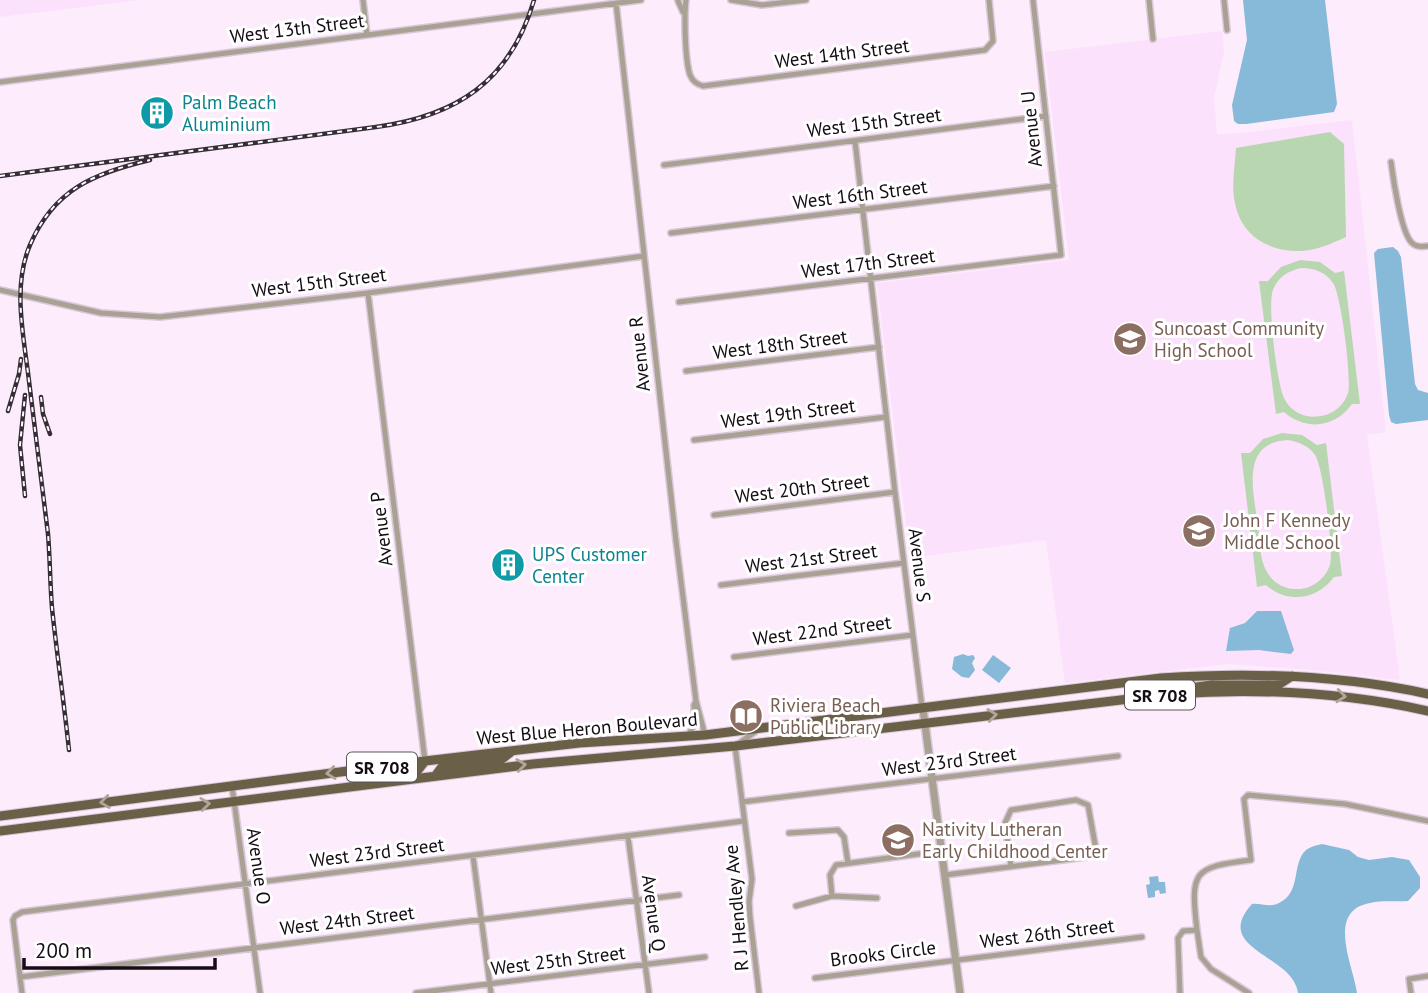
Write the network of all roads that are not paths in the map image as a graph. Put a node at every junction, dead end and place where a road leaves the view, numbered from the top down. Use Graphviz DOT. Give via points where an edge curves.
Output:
graph roads {
  1 [pos="363,0"];
  2 [pos="640,0"];
  3 [pos="678,0"];
  4 [pos="686,0"];
  5 [pos="731,0"];
  6 [pos="806,0"];
  7 [pos="989,0"];
  8 [pos="1033,0"];
  9 [pos="1149,0"];
  10 [pos="1224,0"];
  11 [pos="616,3"];
  12 [pos="684,15"];
  13 [pos="1227,30"];
  14 [pos="367,35"];
  15 [pos="1153,38"];
  16 [pos="0,82"];
  17 [pos="1046,116"];
  18 [pos="855,141"];
  19 [pos="1391,162"];
  20 [pos="664,165"];
  21 [pos="1054,186"];
  22 [pos="863,209"];
  23 [pos="671,233"];
  24 [pos="1428,246"];
  25 [pos="1061,255"];
  26 [pos="644,256"];
  27 [pos="871,278"];
  28 [pos="0,290"];
  29 [pos="368,293"];
  30 [pos="679,302"];
  31 [pos="878,348"];
  32 [pos="686,371"];
  33 [pos="886,417"];
  34 [pos="694,440"];
  35 [pos="895,492"];
  36 [pos="714,515"];
  37 [pos="904,563"];
  38 [pos="721,585"];
  39 [pos="913,635"];
  40 [pos="734,657"];
  41 [pos="1292,676"];
  42 [pos="1318,678"];
  43 [pos="1191,693"];
  44 [pos="1302,693"];
  45 [pos="1428,694"];
  46 [pos="696,701"];
  47 [pos="923,709"];
  48 [pos="1428,711"];
  49 [pos="925,723"];
  50 [pos="764,728"];
  51 [pos="705,734"];
  52 [pos="688,736"];
  53 [pos="735,747"];
  54 [pos="512,751"];
  55 [pos="1118,756"];
  56 [pos="425,761"];
  57 [pos="436,775"];
  58 [pos="932,779"];
  59 [pos="356,785"];
  60 [pos="232,786"];
  61 [pos="234,800"];
  62 [pos="742,802"];
  63 [pos="0,816"];
  64 [pos="744,821"];
  65 [pos="1428,821"];
  66 [pos="0,831"];
  67 [pos="789,833"];
  68 [pos="628,836"];
  69 [pos="941,851"];
  70 [pos="473,856"];
  71 [pos="848,863"];
  72 [pos="1011,866"];
  73 [pos="944,875"];
  74 [pos="246,884"];
  75 [pos="679,895"];
  76 [pos="832,896"];
  77 [pos="877,898"];
  78 [pos="636,900"];
  79 [pos="796,906"];
  80 [pos="481,919"];
  81 [pos="1197,930"];
  82 [pos="1142,937"];
  83 [pos="254,947"];
  84 [pos="705,957"];
  85 [pos="956,960"];
  86 [pos="645,965"];
  87 [pos="1428,976"];
  88 [pos="20,977"];
  89 [pos="815,978"];
  90 [pos="490,984"];
  91 [pos="22,993"];
  92 [pos="260,993"];
  93 [pos="416,993"];
  94 [pos="491,993"];
  95 [pos="649,993"];
  96 [pos="759,993"];
  97 [pos="960,993"];
  98 [pos="1180,993"];
  99 [pos="1249,993"];
  100 [pos="1411,993"];
  1 -- 14 [label="street"];
  2 -- 11 [label="street, West 13th Street"];
  3 -- 4 [label="street"];
  3 -- 12 [label="street"];
  4 -- 12 [label="street"];
  5 -- 6 [label="street" via="762,5"];
  7 -- 12 [label="street, West 14th Street" via="993,36 991,45 981,52 703,86 690,73"];
  8 -- 17 [label="street, Avenue U"];
  9 -- 15 [label="street"];
  10 -- 13 [label="street"];
  11 -- 14 [label="street, West 13th Street"];
  11 -- 26 [label="street, Avenue R"];
  14 -- 16 [label="street, West 13th Street"];
  17 -- 18 [label="street, West 15th Street"];
  17 -- 21 [label="street, Avenue U"];
  18 -- 20 [label="street, West 15th Street"];
  18 -- 22 [label="street, Avenue S"];
  19 -- 24 [label="street" via="1410,241"];
  21 -- 22 [label="street, West 16th Street"];
  21 -- 25 [label="street, Avenue U"];
  22 -- 23 [label="street, West 16th Street"];
  22 -- 27 [label="street, Avenue S"];
  25 -- 27 [label="street, West 17th Street"];
  26 -- 29 [label="street, West 15th Street"];
  26 -- 46 [label="street, Avenue R"];
  27 -- 30 [label="street, West 17th Street"];
  27 -- 31 [label="street, Avenue S"];
  28 -- 29 [label="street, West 15th Street" via="101,313 160,317"];
  29 -- 56 [label="street, Avenue P"];
  31 -- 32 [label="street, West 18th Street"];
  31 -- 33 [label="street, Avenue S"];
  33 -- 34 [label="street, West 19th Street"];
  33 -- 35 [label="street, Avenue S"];
  35 -- 36 [label="street, West 20th Street"];
  35 -- 37 [label="street, Avenue S"];
  37 -- 38 [label="street, West 21st Street"];
  37 -- 39 [label="street, Avenue S"];
  39 -- 40 [label="street, West 22nd Street"];
  39 -- 47 [label="street, Avenue S"];
  41 -- 42 [label="main road, West Blue Heron Boulevard / SR 708"];
  41 -- 43 [label="main road" via="1278,685 1212,685 1195,687"];
  41 -- 47 [label="main road, West Blue Heron Boulevard / SR 708" via="1160,678"];
  42 -- 44 [label="main road"];
  42 -- 45 [label="main road, West Blue Heron Boulevard / SR 708"];
  43 -- 44 [label="main road, West Blue Heron Boulevard / SR 708"];
  49 -- 43 [label="main road, West Blue Heron Boulevard / SR 708, one-way"];
  44 -- 48 [label="main road, West Blue Heron Boulevard / SR 708, one-way"];
  46 -- 51 [label="street, Avenue R"];
  46 -- 52 [label="street, Avenue R" via="695,723"];
  47 -- 49 [label="street, Avenue S"];
  47 -- 50 [label="main road, West Blue Heron Boulevard / SR 708"];
  49 -- 53 [label="main road, West Blue Heron Boulevard / SR 708"];
  49 -- 58 [label="street, Avenue S"];
  50 -- 51 [label="main road, West Blue Heron Boulevard / SR 708"];
  50 -- 53 [label="street"];
  51 -- 52 [label="main road, West Blue Heron Boulevard / SR 708"];
  52 -- 54 [label="main road, West Blue Heron Boulevard / SR 708"];
  57 -- 53 [label="main road, West Blue Heron Boulevard / SR 708, one-way"];
  53 -- 62 [label="street"];
  54 -- 56 [label="main road, West Blue Heron Boulevard / SR 708"];
  54 -- 57 [label="main road" via="502,759 442,767"];
  55 -- 58 [label="street, West 23rd Street"];
  56 -- 59 [label="main road" via="418,770 360,779"];
  56 -- 60 [label="main road, West Blue Heron Boulevard / SR 708, one-way"];
  57 -- 59 [label="main road, West Blue Heron Boulevard / SR 708"];
  58 -- 62 [label="street, West 23rd Street"];
  58 -- 69 [label="street, Avenue S"];
  59 -- 61 [label="main road, West Blue Heron Boulevard / SR 708"];
  60 -- 61 [label="street, Avenue O"];
  60 -- 63 [label="main road, West Blue Heron Boulevard / SR 708, one-way"];
  66 -- 61 [label="main road, West Blue Heron Boulevard / SR 708, one-way"];
  61 -- 74 [label="street, Avenue O"];
  62 -- 64 [label="street"];
  64 -- 68 [label="street, West 23rd Street"];
  64 -- 96 [label="street, R J Hendley Ave"];
  65 -- 81 [label="street" via="1345,804 1248,795 1244,799 1251,860 1216,864 1200,874 1194,892"];
  67 -- 71 [label="street" via="838,830 844,837"];
  68 -- 70 [label="street, West 23rd Street"];
  68 -- 78 [label="street, Avenue Q"];
  69 -- 71 [label="street"];
  69 -- 73 [label="street, Avenue S"];
  70 -- 74 [label="street, West 23rd Street"];
  70 -- 80 [label="street"];
  71 -- 76 [label="street" via="831,870"];
  72 -- 72 [label="street" via="1006,818 1015,807 1076,800 1091,811 1093,851 1083,857"];
  72 -- 73 [label="street"];
  73 -- 85 [label="street, Avenue S"];
  74 -- 83 [label="street, Avenue O"];
  74 -- 88 [label="street, West 23rd Street" via="22,912 13,920"];
  75 -- 78 [label="street, West 24th Street"];
  76 -- 77 [label="street"];
  76 -- 79 [label="street"];
  78 -- 80 [label="street, West 24th Street"];
  78 -- 86 [label="street, Avenue Q"];
  80 -- 83 [label="street, West 24th Street"];
  80 -- 90 [label="street"];
  81 -- 98 [label="street" via="1179,934"];
  81 -- 99 [label="street" via="1201,957 1211,969"];
  82 -- 85 [label="street, West 26th Street"];
  83 -- 88 [label="street, West 24th Street"];
  83 -- 92 [label="street, Avenue O"];
  84 -- 86 [label="street, West 25th Street"];
  85 -- 89 [label="street, Brooks Circle"];
  85 -- 97 [label="street, Avenue S"];
  86 -- 90 [label="street, West 25th Street"];
  86 -- 95 [label="street, Avenue Q"];
  87 -- 100 [label="street" via="1409,979"];
  88 -- 91 [label="street"];
  90 -- 93 [label="street, West 25th Street"];
  90 -- 94 [label="street"];
}
